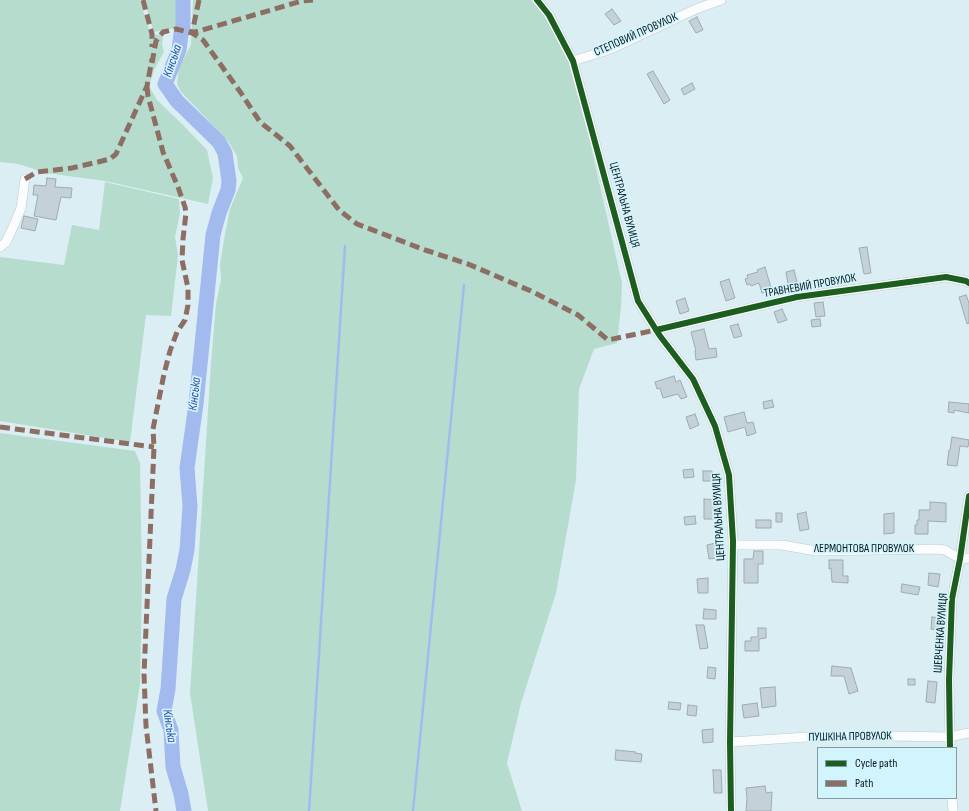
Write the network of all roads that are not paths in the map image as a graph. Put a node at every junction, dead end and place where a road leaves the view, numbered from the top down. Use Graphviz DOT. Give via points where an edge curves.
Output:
graph roads {
  1 [pos="537,0"];
  2 [pos="721,0"];
  3 [pos="573,61"];
  4 [pos="25,179"];
  5 [pos="0,247"];
  6 [pos="969,283"];
  7 [pos="656,330"];
  8 [pos="969,496"];
  9 [pos="733,545"];
  10 [pos="965,558"];
  11 [pos="969,733"];
  12 [pos="949,737"];
  13 [pos="730,742"];
  14 [pos="950,747"];
  15 [pos="952,799"];
  16 [pos="731,811"];
  17 [pos="953,811"];
  1 -- 3 [label="street, ЦЕНТРАЛЬНА ВУЛИЦЯ" via="549,15"];
  2 -- 3 [label="street, СТЕПОВИЙ ПРОВУЛОК" via="611,48"];
  3 -- 7 [label="street, ЦЕНТРАЛЬНА ВУЛИЦЯ" via="638,301"];
  4 -- 5 [label="street" via="21,208 6,242"];
  6 -- 7 [label="street, ТРАВНЕВИЙ ПРОВУЛОК" via="946,276 797,297"];
  7 -- 9 [label="street, ЦЕНТРАЛЬНА ВУЛИЦЯ" via="693,379 715,426 729,475"];
  8 -- 10 [label="street, ШЕВЧЕНКА ВУЛИЦЯ"];
  9 -- 10 [label="street, ЛЕРМОНТОВА ПРОВУЛОК" via="782,545 816,551 936,549"];
  9 -- 13 [label="street, ЦЕНТРАЛЬНА ВУЛИЦЯ"];
  10 -- 12 [label="street, ШЕВЧЕНКА ВУЛИЦЯ" via="952,599"];
  11 -- 12 [label="street, ПУШКІНА ПРОВУЛОК"];
  12 -- 13 [label="street, ПУШКІНА ПРОВУЛОК" via="823,736"];
  12 -- 14 [label="street, ШЕВЧЕНКА ВУЛИЦЯ"];
  13 -- 16 [label="street, ЦЕНТРАЛЬНА ВУЛИЦЯ"];
  15 -- 17 [label="street"];
}
